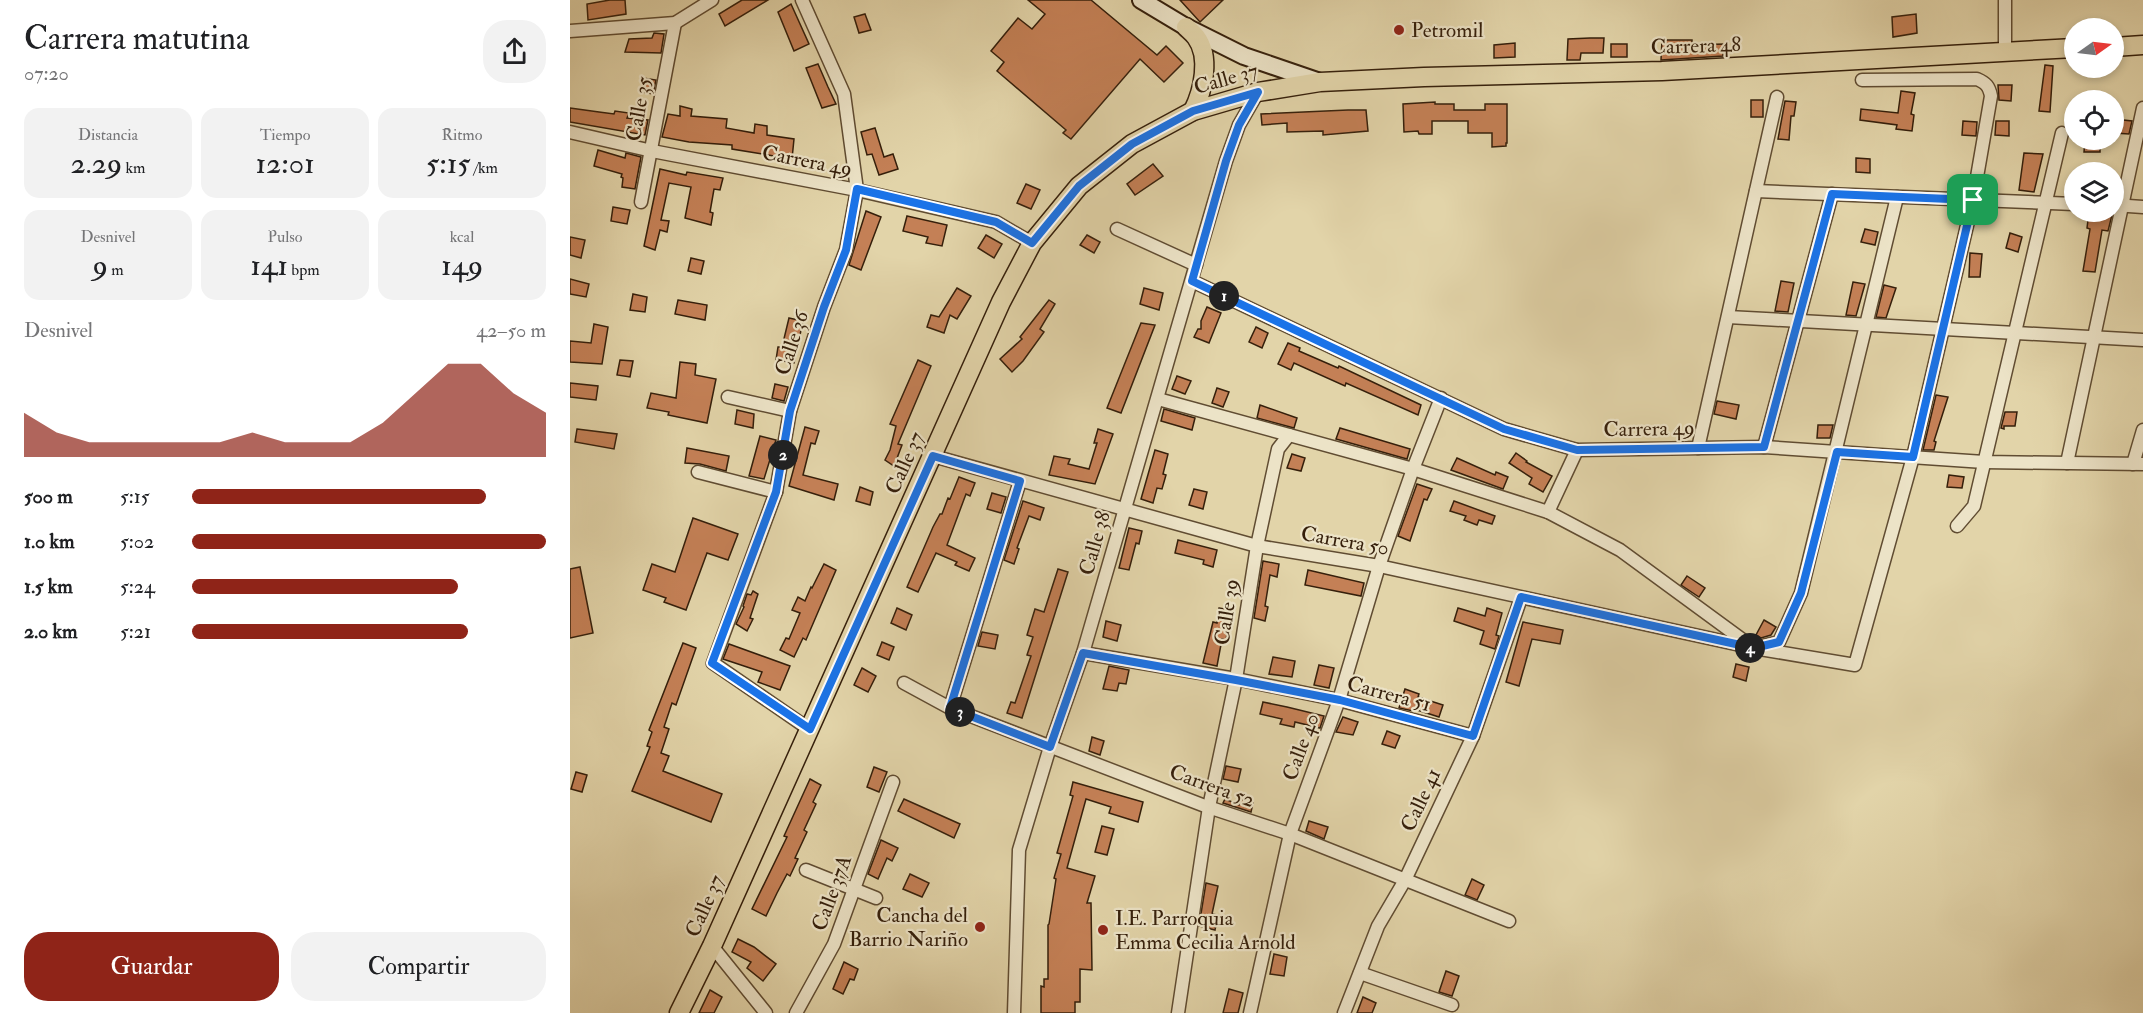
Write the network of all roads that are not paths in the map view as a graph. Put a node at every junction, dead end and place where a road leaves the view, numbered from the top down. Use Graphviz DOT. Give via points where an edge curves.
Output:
graph roads {
  1 [pos="712,0"];
  2 [pos="802,0"];
  3 [pos="1141,0"];
  4 [pos="2005,0"];
  5 [pos="675,22"];
  6 [pos="1186,27"];
  7 [pos="570,31"];
  8 [pos="2143,45"];
  9 [pos="2124,46"];
  10 [pos="2064,48"];
  11 [pos="2005,51"];
  12 [pos="1862,80"];
  13 [pos="1320,82"];
  14 [pos="1258,92"];
  15 [pos="1777,97"];
  16 [pos="2143,108"];
  17 [pos="1193,111"];
  18 [pos="570,132"];
  19 [pos="2062,133"];
  20 [pos="652,151"];
  21 [pos="2124,182"];
  22 [pos="857,189"];
  23 [pos="1756,192"];
  24 [pos="1832,194"];
  25 [pos="1897,197"];
  26 [pos="1973,200"];
  27 [pos="641,202"];
  28 [pos="2045,203"];
  29 [pos="2064,204"];
  30 [pos="2124,206"];
  31 [pos="2143,207"];
  32 [pos="2115,222"];
  33 [pos="1117,229"];
  34 [pos="1032,243"];
  35 [pos="1196,265"];
  36 [pos="1192,281"];
  37 [pos="1728,317"];
  38 [pos="1797,322"];
  39 [pos="1866,326"];
  40 [pos="1943,330"];
  41 [pos="2015,332"];
  42 [pos="2094,338"];
  43 [pos="2143,340"];
  44 [pos="728,397"];
  45 [pos="1441,398"];
  46 [pos="1158,399"];
  47 [pos="790,411"];
  48 [pos="2143,430"];
  49 [pos="1290,435"];
  50 [pos="1764,447"];
  51 [pos="1698,448"];
  52 [pos="1577,450"];
  53 [pos="1837,452"];
  54 [pos="933,456"];
  55 [pos="1913,457"];
  56 [pos="1984,462"];
  57 [pos="2067,463"];
  58 [pos="2138,464"];
  59 [pos="1413,469"];
  60 [pos="698,472"];
  61 [pos="1020,481"];
  62 [pos="776,492"];
  63 [pos="1125,509"];
  64 [pos="1548,512"];
  65 [pos="1957,526"];
  66 [pos="1257,546"];
  67 [pos="1379,566"];
  68 [pos="1521,597"];
  69 [pos="1754,648"];
  70 [pos="1083,653"];
  71 [pos="1236,680"];
  72 [pos="904,683"];
  73 [pos="1340,700"];
  74 [pos="950,708"];
  75 [pos="810,729"];
  76 [pos="1473,736"];
  77 [pos="1050,747"];
  78 [pos="893,782"];
  79 [pos="1209,807"];
  80 [pos="1290,834"];
  81 [pos="806,870"];
  82 [pos="1405,880"];
  83 [pos="854,890"];
  84 [pos="876,898"];
  85 [pos="1509,921"];
  86 [pos="712,946"];
  87 [pos="1360,973"];
  88 [pos="1452,1005"];
  89 [pos="1181,1012"];
  90 [pos="679,1013"];
  91 [pos="766,1013"];
  92 [pos="796,1013"];
  93 [pos="1014,1013"];
  94 [pos="1250,1013"];
  95 [pos="1344,1013"];
  1 -- 5 [label="street"];
  2 -- 22 [label="street, Calle 36" via="844,94"];
  3 -- 6 [label="main road"];
  4 -- 11 [label="street"];
  5 -- 7 [label="street"];
  5 -- 20 [label="street, Calle 35"];
  6 -- 13 [label="main road" via="1244,56"];
  6 -- 17 [label="main road" via="1201,47 1203,64 1203,86"];
  8 -- 9 [label="main road"];
  10 -- 11 [label="main road, Carrera 48"];
  11 -- 13 [label="main road, Carrera 48" via="1662,71"];
  12 -- 26 [label="street" via="1968,78 1985,82 1991,96"];
  13 -- 14 [label="main road, Calle 37"];
  14 -- 17 [label="main road, Calle 37"];
  14 -- 35 [label="street, Calle 38" via="1239,125"];
  15 -- 23 [label="street"];
  16 -- 21 [label="street"];
  17 -- 34 [label="main road, Calle 37" via="1132,144 1079,186"];
  18 -- 20 [label="street, Carrera 49"];
  19 -- 28 [label="street"];
  20 -- 22 [label="street, Carrera 49"];
  20 -- 27 [label="street, Calle 35"];
  22 -- 34 [label="street, Carrera 49" via="996,222"];
  22 -- 47 [label="street, Calle 36" via="846,250"];
  23 -- 24 [label="street"];
  23 -- 37 [label="street"];
  24 -- 25 [label="street"];
  24 -- 38 [label="street"];
  25 -- 26 [label="street"];
  25 -- 39 [label="street"];
  26 -- 28 [label="street"];
  26 -- 40 [label="street"];
  28 -- 29 [label="street"];
  28 -- 41 [label="street"];
  30 -- 31 [label="street"];
  32 -- 42 [label="street"];
  33 -- 35 [label="street"];
  34 -- 54 [label="main road, Calle 37" via="1001,302"];
  35 -- 36 [label="street, Calle 38"];
  36 -- 45 [label="street, Carrera 49"];
  36 -- 46 [label="street, Calle 38"];
  37 -- 38 [label="street"];
  37 -- 51 [label="street"];
  38 -- 39 [label="street"];
  38 -- 50 [label="street"];
  39 -- 40 [label="street"];
  39 -- 53 [label="street"];
  40 -- 41 [label="street"];
  40 -- 55 [label="street"];
  41 -- 42 [label="street"];
  41 -- 56 [label="street"];
  42 -- 43 [label="street"];
  42 -- 57 [label="street"];
  44 -- 47 [label="street"];
  45 -- 52 [label="street, Carrera 49" via="1504,429"];
  45 -- 59 [label="street, Calle 40"];
  46 -- 49 [label="street"];
  46 -- 63 [label="street, Calle 38"];
  47 -- 62 [label="street, Calle 36"];
  48 -- 58 [label="street"];
  49 -- 59 [label="street"];
  49 -- 66 [label="street, Calle 39" via="1278,449"];
  50 -- 51 [label="street, Carrera 49"];
  50 -- 53 [label="street, Carrera 49"];
  51 -- 52 [label="street, Carrera 49"];
  52 -- 64 [label="street"];
  53 -- 55 [label="street, Carrera 49"];
  53 -- 69 [label="street" via="1801,593 1779,642"];
  54 -- 61 [label="street, Carrera 50"];
  54 -- 75 [label="main road, Calle 37"];
  55 -- 56 [label="street, Carrera 49"];
  55 -- 69 [label="street, Carrera 50" via="1855,664"];
  56 -- 57 [label="street, Carrera 49"];
  56 -- 65 [label="street" via="1974,506"];
  57 -- 58 [label="street, Carrera 49"];
  59 -- 64 [label="street"];
  59 -- 67 [label="street, Calle 40"];
  60 -- 62 [label="street"];
  61 -- 63 [label="street, Carrera 50"];
  61 -- 74 [label="street"];
  62 -- 75 [label="street, Calle 36" via="712,663"];
  63 -- 66 [label="street, Carrera 50"];
  63 -- 70 [label="street, Calle 38"];
  64 -- 69 [label="street" via="1620,550"];
  66 -- 67 [label="street, Carrera 50"];
  66 -- 71 [label="street, Calle 39"];
  67 -- 68 [label="street, Carrera 50"];
  67 -- 73 [label="street, Calle 40"];
  68 -- 69 [label="street, Carrera 50"];
  68 -- 76 [label="street, Calle 41"];
  70 -- 71 [label="street, Carrera 51"];
  70 -- 77 [label="street, Calle 38"];
  71 -- 73 [label="street, Carrera 51"];
  71 -- 79 [label="street, Calle 39"];
  72 -- 74 [label="street, Carrera 52"];
  73 -- 76 [label="street, Carrera 51"];
  73 -- 80 [label="street, Calle 40"];
  74 -- 77 [label="street, Carrera 52"];
  75 -- 86 [label="main road, Calle 37"];
  76 -- 82 [label="street, Calle 41"];
  77 -- 79 [label="street, Carrera 52"];
  77 -- 93 [label="street, Calle 38" via="1019,850"];
  78 -- 83 [label="street, Calle 37A"];
  79 -- 80 [label="street, Carrera 52"];
  79 -- 89 [label="street, Calle 39"];
  80 -- 82 [label="street, Carrera 52"];
  80 -- 94 [label="street, Calle 40"];
  81 -- 83 [label="street"];
  82 -- 85 [label="street, Carrera 52"];
  82 -- 87 [label="street, Calle 41" via="1378,926"];
  83 -- 84 [label="street"];
  83 -- 92 [label="street, Calle 37A" via="834,944"];
  86 -- 90 [label="main road, Calle 37"];
  86 -- 91 [label="street"];
  87 -- 88 [label="street"];
  87 -- 95 [label="street, Calle 41"];
}
